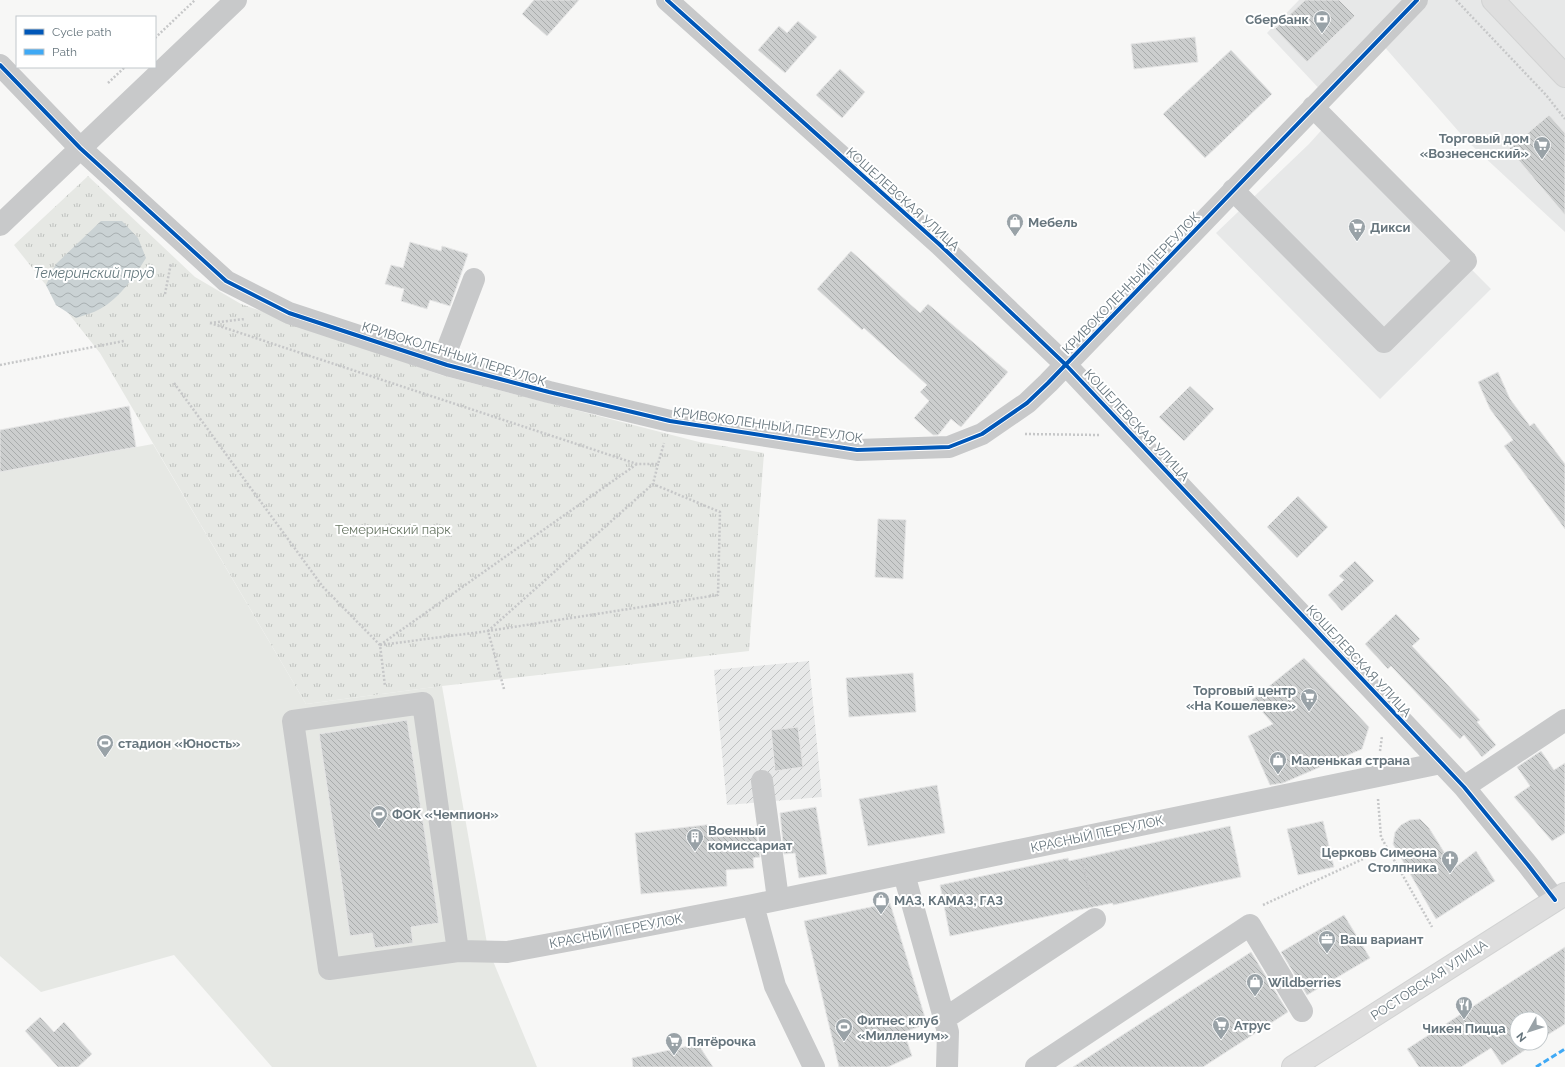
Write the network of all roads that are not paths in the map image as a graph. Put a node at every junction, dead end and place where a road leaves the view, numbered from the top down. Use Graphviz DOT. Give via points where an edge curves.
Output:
graph roads {
  1 [pos="667,0"];
  2 [pos="1417,0"];
  3 [pos="1493,0"];
  4 [pos="231,2"];
  5 [pos="0,65"];
  6 [pos="1565,76"];
  7 [pos="1313,107"];
  8 [pos="80,148"];
  9 [pos="1233,190"];
  10 [pos="0,225"];
  11 [pos="474,279"];
  12 [pos="442,363"];
  13 [pos="1066,365"];
  14 [pos="1565,720"];
  15 [pos="1441,763"];
  16 [pos="762,781"];
  17 [pos="1464,787"];
  18 [pos="904,874"];
  19 [pos="1560,897"];
  20 [pos="778,899"];
  21 [pos="753,905"];
  22 [pos="1095,919"];
  23 [pos="468,952"];
  24 [pos="1302,1011"];
  25 [pos="944,1018"];
  26 [pos="814,1067"];
  27 [pos="947,1067"];
  28 [pos="1036,1067"];
  29 [pos="1293,1067"];
  1 -- 13 [label="street, КОШЕЛЕВСКАЯ УЛИЦА" via="939,244"];
  2 -- 7 [label="street, КРИВОКОЛЕННЫЙ ПЕРЕУЛОК"];
  3 -- 6 [label="main road"];
  4 -- 8 [label="street"];
  5 -- 8 [label="street, КРИВОКОЛЕННЫЙ ПЕРЕУЛОК"];
  7 -- 9 [label="street, КРИВОКОЛЕННЫЙ ПЕРЕУЛОК"];
  7 -- 9 [label="street" via="1466,261 1384,342"];
  8 -- 10 [label="street"];
  8 -- 12 [label="street, КРИВОКОЛЕННЫЙ ПЕРЕУЛОК" via="226,281 289,313"];
  9 -- 13 [label="street, КРИВОКОЛЕННЫЙ ПЕРЕУЛОК"];
  11 -- 12 [label="street"];
  12 -- 13 [label="street, КРИВОКОЛЕННЫЙ ПЕРЕУЛОК" via="670,421 858,450 949,447 982,434 1027,403"];
  13 -- 15 [label="street, КОШЕЛЕВСКАЯ УЛИЦА"];
  14 -- 17 [label="street"];
  15 -- 17 [label="street, КОШЕЛЕВСКАЯ УЛИЦА"];
  15 -- 18 [label="street, КРАСНЫЙ ПЕРЕУЛОК"];
  16 -- 20 [label="street"];
  17 -- 19 [label="street, КОШЕЛЕВСКАЯ УЛИЦА" via="1528,865"];
  18 -- 20 [label="street, КРАСНЫЙ ПЕРЕУЛОК"];
  18 -- 25 [label="street"];
  19 -- 29 [label="main road, РОСТОВСКАЯ УЛИЦА"];
  20 -- 21 [label="street, КРАСНЫЙ ПЕРЕУЛОК"];
  21 -- 23 [label="street, КРАСНЫЙ ПЕРЕУЛОК" via="507,952"];
  21 -- 26 [label="street" via="775,986"];
  22 -- 25 [label="street"];
  23 -- 23 [label="street, КРАСНЫЙ ПЕРЕУЛОК" via="329,969 293,721 423,703"];
  24 -- 28 [label="street" via="1250,925"];
  25 -- 27 [label="street" via="948,1032"];
}
